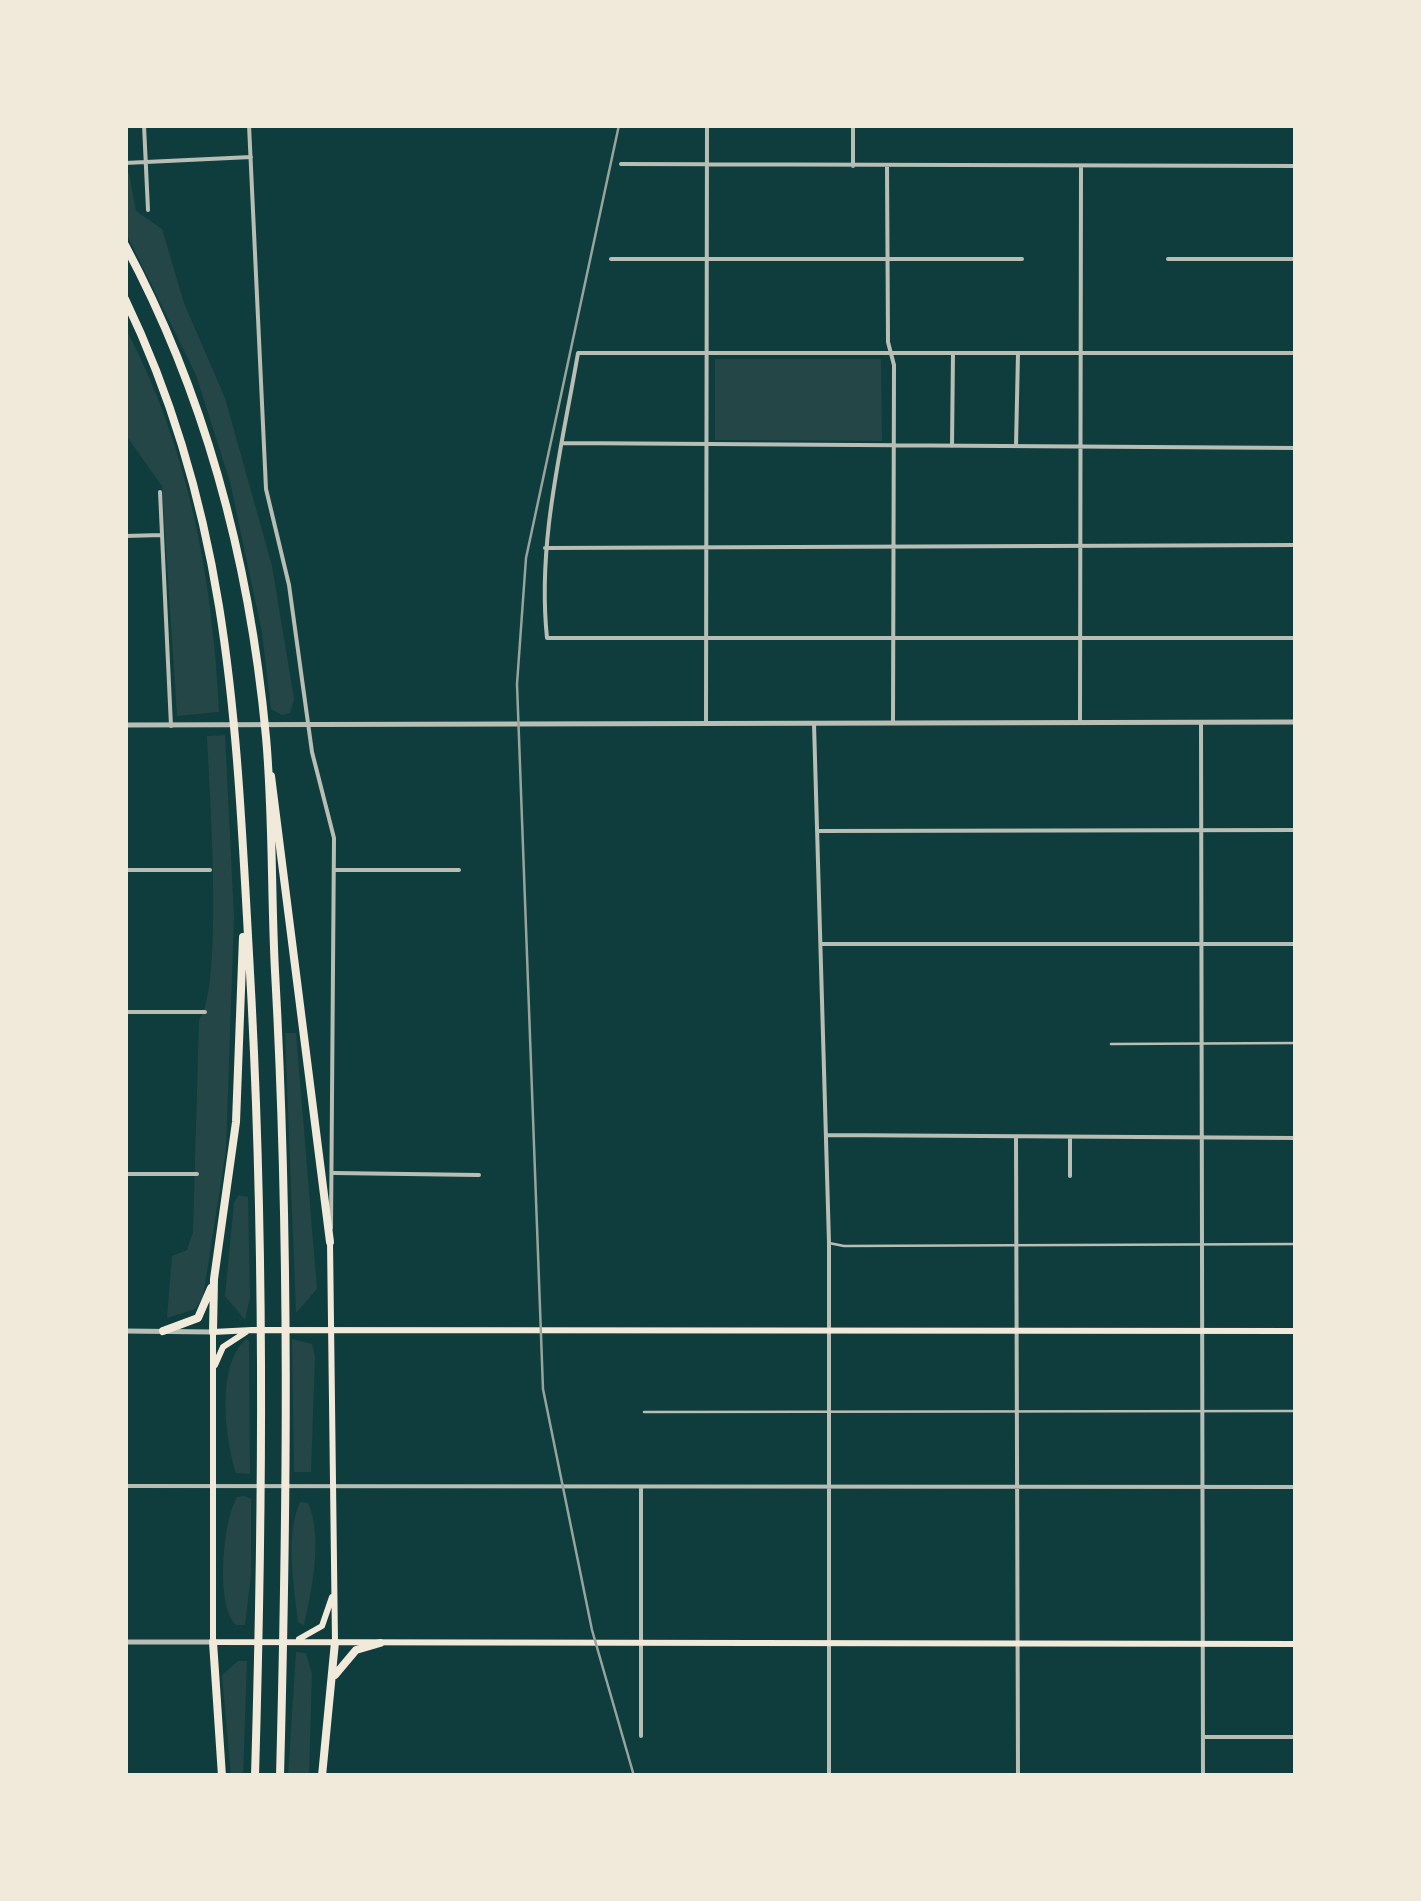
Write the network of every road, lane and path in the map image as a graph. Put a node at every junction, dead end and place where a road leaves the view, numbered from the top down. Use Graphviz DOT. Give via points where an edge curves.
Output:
graph roads {
  1 [pos="144,125"];
  2 [pos="250,125"];
  3 [pos="707,125"];
  4 [pos="853,125"];
  5 [pos="251,158"];
  6 [pos="145,162"];
  7 [pos="125,163"];
  8 [pos="622,164"];
  9 [pos="707,166"];
  10 [pos="853,166"];
  11 [pos="887,166"];
  12 [pos="1082,166"];
  13 [pos="1296,166"];
  14 [pos="148,210"];
  15 [pos="125,245"];
  16 [pos="611,258"];
  17 [pos="707,259"];
  18 [pos="1022,259"];
  19 [pos="1168,259"];
  20 [pos="1296,259"];
  21 [pos="886,260"];
  22 [pos="125,299"];
  23 [pos="707,353"];
  24 [pos="891,353"];
  25 [pos="953,353"];
  26 [pos="1018,353"];
  27 [pos="1081,353"];
  28 [pos="1296,353"];
  29 [pos="562,444"];
  30 [pos="706,444"];
  31 [pos="894,446"];
  32 [pos="952,446"];
  33 [pos="1016,446"];
  34 [pos="1080,446"];
  35 [pos="1296,448"];
  36 [pos="160,492"];
  37 [pos="162,534"];
  38 [pos="125,536"];
  39 [pos="706,545"];
  40 [pos="893,545"];
  41 [pos="1080,545"];
  42 [pos="1296,546"];
  43 [pos="545,548"];
  44 [pos="706,638"];
  45 [pos="1296,638"];
  46 [pos="893,639"];
  47 [pos="1080,640"];
  48 [pos="1080,722"];
  49 [pos="1202,722"];
  50 [pos="1296,722"];
  51 [pos="706,724"];
  52 [pos="814,724"];
  53 [pos="893,724"];
  54 [pos="125,726"];
  55 [pos="171,726"];
  56 [pos="308,726"];
  57 [pos="266,741"];
  58 [pos="1202,830"];
  59 [pos="1296,830"];
  60 [pos="818,832"];
  61 [pos="125,870"];
  62 [pos="210,870"];
  63 [pos="334,870"];
  64 [pos="460,870"];
  65 [pos="245,883"];
  66 [pos="822,944"];
  67 [pos="1202,944"];
  68 [pos="1296,944"];
  69 [pos="125,1012"];
  70 [pos="206,1012"];
  71 [pos="1296,1042"];
  72 [pos="1202,1043"];
  73 [pos="1110,1044"];
  74 [pos="826,1136"];
  75 [pos="1016,1138"];
  76 [pos="1070,1138"];
  77 [pos="1202,1138"];
  78 [pos="1296,1138"];
  79 [pos="334,1173"];
  80 [pos="125,1174"];
  81 [pos="197,1174"];
  82 [pos="479,1175"];
  83 [pos="1070,1176"];
  84 [pos="330,1242"];
  85 [pos="829,1243"];
  86 [pos="1202,1244"];
  87 [pos="1296,1244"];
  88 [pos="1016,1245"];
  89 [pos="214,1279"];
  90 [pos="125,1330"];
  91 [pos="252,1330"];
  92 [pos="334,1330"];
  93 [pos="162,1331"];
  94 [pos="826,1331"];
  95 [pos="1016,1331"];
  96 [pos="213,1332"];
  97 [pos="1202,1332"];
  98 [pos="1296,1332"];
  99 [pos="214,1370"];
  100 [pos="826,1410"];
  101 [pos="1016,1410"];
  102 [pos="1202,1411"];
  103 [pos="1296,1411"];
  104 [pos="644,1412"];
  105 [pos="125,1486"];
  106 [pos="213,1487"];
  107 [pos="334,1487"];
  108 [pos="640,1487"];
  109 [pos="826,1487"];
  110 [pos="1016,1487"];
  111 [pos="1202,1487"];
  112 [pos="1296,1488"];
  113 [pos="334,1591"];
  114 [pos="125,1642"];
  115 [pos="213,1642"];
  116 [pos="294,1642"];
  117 [pos="335,1642"];
  118 [pos="380,1643"];
  119 [pos="640,1643"];
  120 [pos="827,1643"];
  121 [pos="1017,1644"];
  122 [pos="1203,1644"];
  123 [pos="1296,1644"];
  124 [pos="332,1679"];
  125 [pos="641,1736"];
  126 [pos="1203,1737"];
  127 [pos="1296,1738"];
  128 [pos="222,1776"];
  129 [pos="256,1776"];
  130 [pos="280,1776"];
  131 [pos="322,1776"];
  132 [pos="829,1776"];
  133 [pos="1018,1776"];
  134 [pos="1203,1776"];
  1 -- 6 [label="street"];
  2 -- 5 [label="street"];
  3 -- 9 [label="street"];
  4 -- 10 [label="street"];
  5 -- 6 [label="street"];
  5 -- 56 [label="street" via="269,511 289,585"];
  6 -- 7 [label="street"];
  6 -- 14 [label="street"];
  8 -- 9 [label="street"];
  9 -- 10 [label="street"];
  9 -- 17 [label="street"];
  10 -- 11 [label="street"];
  11 -- 12 [label="street"];
  11 -- 21 [label="street"];
  12 -- 13 [label="street"];
  12 -- 27 [label="street"];
  15 -- 57 [label="highway" via="210,443 244,577"];
  16 -- 17 [label="street"];
  17 -- 21 [label="street"];
  17 -- 23 [label="street"];
  18 -- 21 [label="street"];
  19 -- 20 [label="street"];
  21 -- 24 [label="street"];
  22 -- 65 [label="highway" via="166,393 216,573 234,704"];
  23 -- 24 [label="street"];
  23 -- 29 [label="street" via="578,352"];
  23 -- 30 [label="street"];
  24 -- 25 [label="street"];
  24 -- 31 [label="street"];
  25 -- 26 [label="street"];
  25 -- 32 [label="street"];
  26 -- 27 [label="street"];
  26 -- 33 [label="street"];
  27 -- 28 [label="street"];
  27 -- 34 [label="street"];
  29 -- 30 [label="street"];
  29 -- 43 [label="street"];
  30 -- 31 [label="street"];
  30 -- 39 [label="street"];
  31 -- 32 [label="street"];
  31 -- 40 [label="street"];
  32 -- 33 [label="street"];
  33 -- 34 [label="street"];
  34 -- 35 [label="street"];
  34 -- 41 [label="street"];
  36 -- 37 [label="street"];
  37 -- 38 [label="street"];
  37 -- 55 [label="street"];
  39 -- 40 [label="street"];
  39 -- 43 [label="street"];
  39 -- 44 [label="street"];
  40 -- 41 [label="street"];
  40 -- 46 [label="street"];
  41 -- 42 [label="street"];
  41 -- 47 [label="street"];
  43 -- 44 [label="street" via="546,638"];
  44 -- 46 [label="street"];
  44 -- 51 [label="street"];
  45 -- 47 [label="street"];
  46 -- 47 [label="street"];
  46 -- 53 [label="street"];
  47 -- 48 [label="street"];
  48 -- 49 [label="street"];
  48 -- 53 [label="street"];
  49 -- 50 [label="street"];
  49 -- 58 [label="street"];
  51 -- 52 [label="street"];
  51 -- 56 [label="street"];
  52 -- 53 [label="street"];
  52 -- 60 [label="street"];
  54 -- 55 [label="street"];
  55 -- 56 [label="street"];
  56 -- 63 [label="street" via="334,838"];
  57 -- 84 [label="highway"];
  57 -- 130 [label="highway" via="286,1306"];
  58 -- 59 [label="street"];
  58 -- 60 [label="street"];
  58 -- 67 [label="street"];
  60 -- 66 [label="street"];
  61 -- 62 [label="street"];
  63 -- 64 [label="street"];
  63 -- 79 [label="street"];
  65 -- 89 [label="highway" via="236,1122"];
  65 -- 129 [label="highway" via="262,1310"];
  66 -- 67 [label="street"];
  66 -- 74 [label="street"];
  67 -- 68 [label="street"];
  67 -- 72 [label="street"];
  69 -- 70 [label="street"];
  71 -- 72 [label="lane"];
  72 -- 73 [label="lane"];
  72 -- 77 [label="street"];
  74 -- 75 [label="street"];
  74 -- 85 [label="street"];
  75 -- 76 [label="street"];
  75 -- 88 [label="street"];
  76 -- 77 [label="street"];
  76 -- 83 [label="street"];
  77 -- 78 [label="street"];
  77 -- 86 [label="street"];
  79 -- 82 [label="street"];
  79 -- 84 [label="street"];
  80 -- 81 [label="street"];
  84 -- 92 [label="main road"];
  85 -- 88 [label="lane"];
  85 -- 94 [label="street"];
  86 -- 87 [label="lane"];
  86 -- 88 [label="lane"];
  86 -- 97 [label="street"];
  88 -- 95 [label="street"];
  89 -- 93 [label="highway" via="198,1318"];
  89 -- 96 [label="highway"];
  90 -- 93 [label="street"];
  91 -- 92 [label="main road"];
  91 -- 96 [label="main road"];
  91 -- 99 [label="main road" via="223,1347"];
  92 -- 94 [label="main road"];
  92 -- 107 [label="main road"];
  93 -- 96 [label="street"];
  94 -- 95 [label="main road"];
  94 -- 100 [label="street"];
  95 -- 97 [label="main road"];
  95 -- 101 [label="street"];
  96 -- 99 [label="main road"];
  97 -- 98 [label="main road"];
  97 -- 102 [label="street"];
  99 -- 106 [label="main road"];
  100 -- 101 [label="lane"];
  100 -- 104 [label="lane"];
  100 -- 109 [label="street"];
  101 -- 102 [label="lane"];
  101 -- 110 [label="street"];
  102 -- 103 [label="lane"];
  102 -- 111 [label="street"];
  105 -- 106 [label="street"];
  106 -- 107 [label="street"];
  106 -- 115 [label="main road"];
  107 -- 108 [label="street"];
  107 -- 113 [label="main road"];
  108 -- 109 [label="street"];
  108 -- 119 [label="street"];
  109 -- 110 [label="street"];
  109 -- 120 [label="street"];
  110 -- 111 [label="street"];
  110 -- 121 [label="street"];
  111 -- 112 [label="street"];
  111 -- 122 [label="street"];
  113 -- 116 [label="main road" via="322,1626"];
  113 -- 117 [label="main road"];
  114 -- 115 [label="street"];
  115 -- 116 [label="main road"];
  115 -- 128 [label="highway"];
  116 -- 117 [label="main road"];
  117 -- 118 [label="main road"];
  117 -- 124 [label="highway"];
  118 -- 119 [label="main road"];
  118 -- 124 [label="highway" via="345,1658"];
  119 -- 120 [label="main road"];
  119 -- 125 [label="street"];
  120 -- 121 [label="main road"];
  120 -- 132 [label="street"];
  121 -- 122 [label="main road"];
  121 -- 133 [label="street"];
  122 -- 123 [label="main road"];
  122 -- 126 [label="street"];
  124 -- 131 [label="highway"];
  126 -- 127 [label="street"];
  126 -- 134 [label="street"];
}
